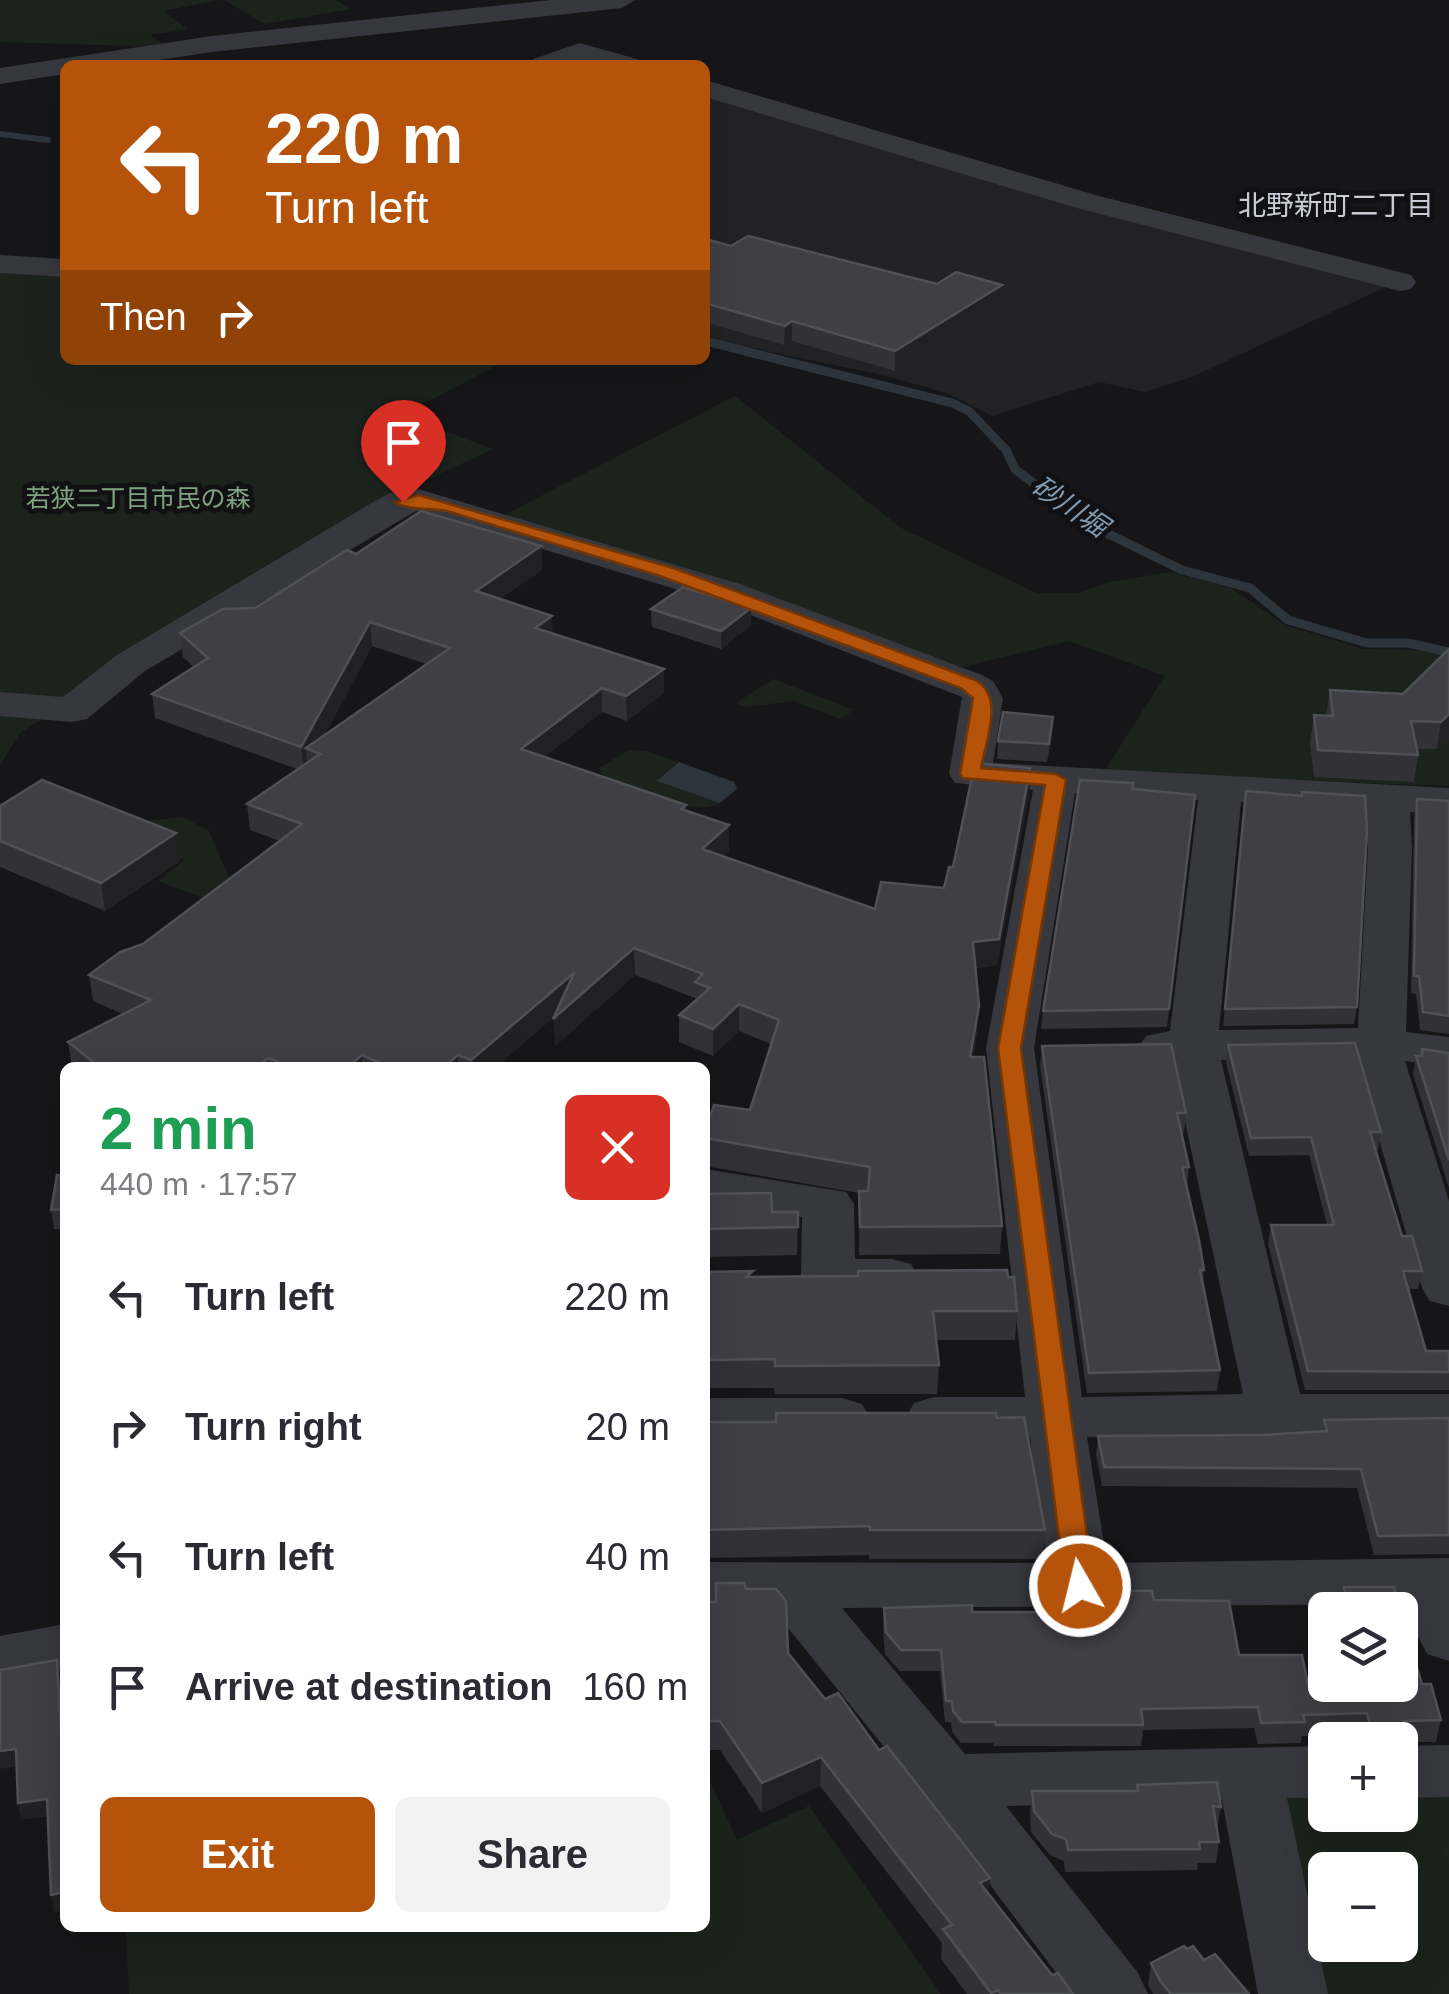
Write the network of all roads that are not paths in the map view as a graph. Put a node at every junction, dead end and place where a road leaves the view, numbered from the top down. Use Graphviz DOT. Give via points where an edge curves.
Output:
graph roads {
  1 [pos="449,0"];
  2 [pos="622,0"];
  3 [pos="481,17"];
  4 [pos="382,28"];
  5 [pos="528,54"];
  6 [pos="134,55"];
  7 [pos="102,60"];
  8 [pos="160,60"];
  9 [pos="611,60"];
  10 [pos="60,67"];
  11 [pos="0,76"];
  12 [pos="710,89"];
  13 [pos="0,264"];
  14 [pos="60,268"];
  15 [pos="1400,282"];
  16 [pos="0,704"];
  17 [pos="1056,780"];
  18 [pos="1221,787"];
  19 [pos="1387,798"];
  20 [pos="1449,801"];
  21 [pos="1378,1042"];
  22 [pos="1193,1045"];
  23 [pos="1120,1046"];
  24 [pos="1449,1052"];
  25 [pos="710,1187"];
  26 [pos="775,1277"];
  27 [pos="828,1277"];
  28 [pos="938,1278"];
  29 [pos="1449,1288"];
  30 [pos="1276,1414"];
  31 [pos="1449,1414"];
  32 [pos="1056,1417"];
  33 [pos="710,1418"];
  34 [pos="710,1585"];
  35 [pos="788,1585"];
  36 [pos="1080,1586"];
  37 [pos="1445,1600"];
  38 [pos="60,1649"];
  39 [pos="0,1660"];
  40 [pos="1449,1771"];
  41 [pos="1308,1772"];
  42 [pos="1418,1772"];
  43 [pos="1249,1773"];
  44 [pos="949,1781"];
  45 [pos="1112,1994"];
  46 [pos="1293,1994"];
  1 -- 4 [label="street"];
  2 -- 3 [label="street"];
  3 -- 4 [label="street"];
  3 -- 5 [label="street"];
  4 -- 6 [label="street"];
  5 -- 9 [label="street" via="580,51"];
  6 -- 7 [label="street"];
  6 -- 8 [label="street"];
  10 -- 11 [label="street"];
  12 -- 15 [label="street" via="1088,202"];
  13 -- 14 [label="street"];
  16 -- 17 [label="street" via="72,710 131,662 388,510 418,500 726,592 968,684 983,698 970,774"];
  17 -- 18 [label="street"];
  17 -- 32 [label="street" via="1013,1277"];
  18 -- 19 [label="street"];
  18 -- 22 [label="street"];
  19 -- 20 [label="street"];
  19 -- 21 [label="street"];
  21 -- 22 [label="street"];
  21 -- 24 [label="street"];
  21 -- 29 [label="street"];
  22 -- 23 [label="street"];
  22 -- 30 [label="street"];
  25 -- 27 [label="street" via="828,1204"];
  26 -- 27 [label="street"];
  27 -- 28 [label="street"];
  30 -- 31 [label="street"];
  30 -- 32 [label="street"];
  32 -- 33 [label="street"];
  32 -- 36 [label="street"];
  34 -- 35 [label="street"];
  35 -- 36 [label="street"];
  35 -- 44 [label="street"];
  36 -- 37 [label="street"];
  38 -- 39 [label="street"];
  40 -- 42 [label="street"];
  41 -- 43 [label="street"];
  43 -- 44 [label="street"];
  43 -- 46 [label="street"];
  44 -- 45 [label="street"];
}
